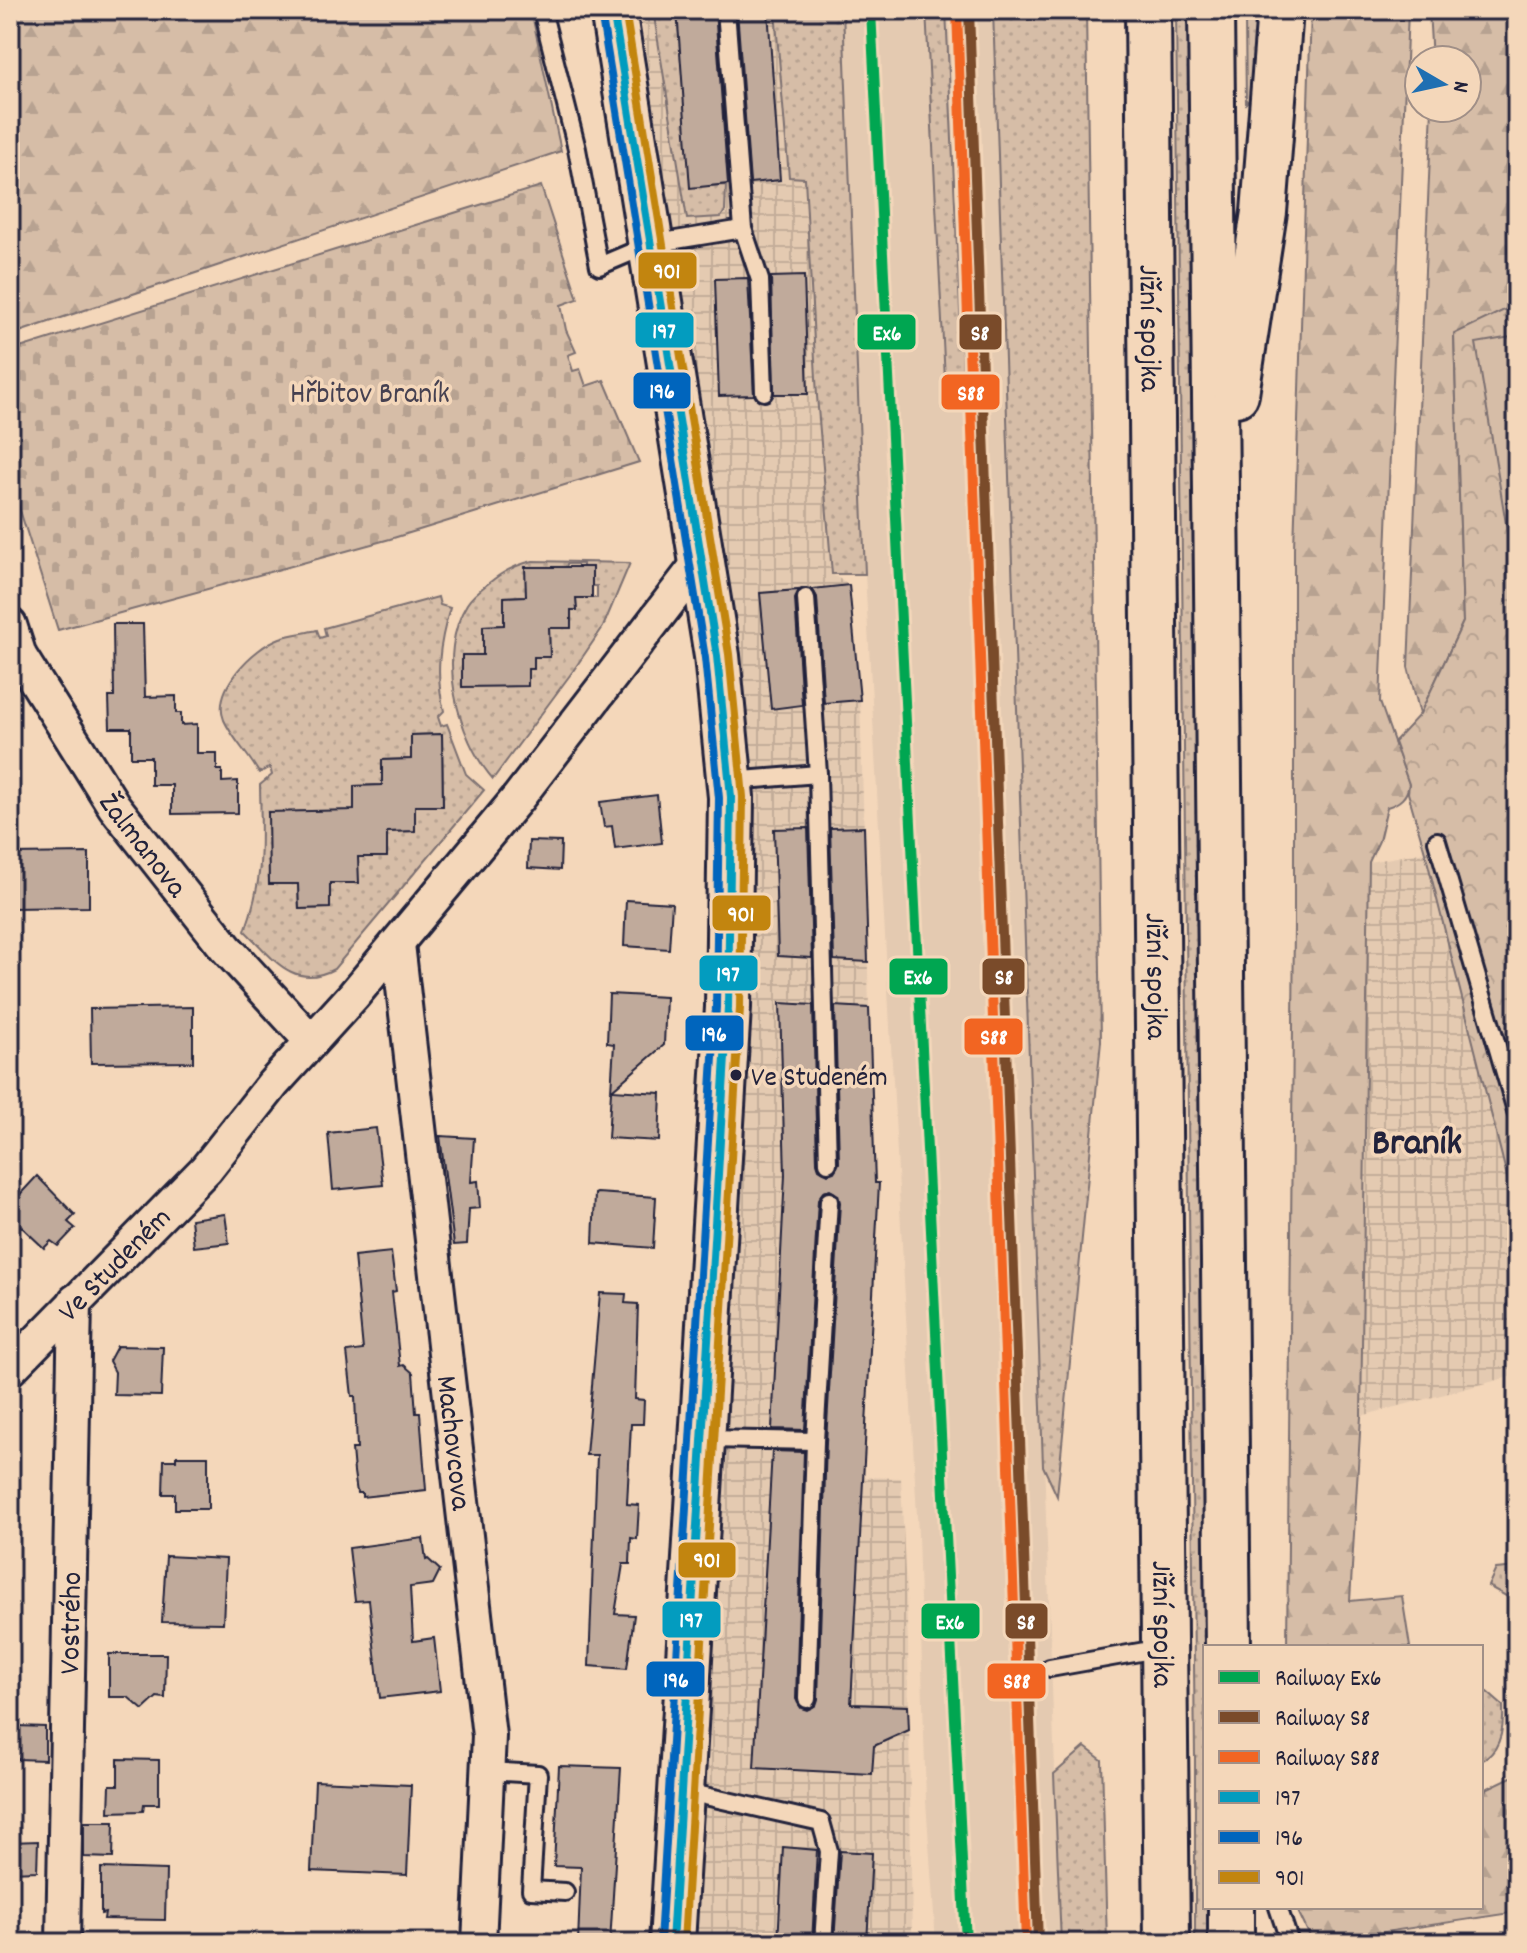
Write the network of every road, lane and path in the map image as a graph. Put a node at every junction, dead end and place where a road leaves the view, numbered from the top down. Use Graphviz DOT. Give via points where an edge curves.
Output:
graph roads {
  1 [pos="542,10"];
  2 [pos="613,10"];
  3 [pos="726,10"];
  4 [pos="1148,10"];
  5 [pos="1211,10"];
  6 [pos="1280,10"];
  7 [pos="743,229"];
  8 [pos="651,244"];
  9 [pos="764,392"];
  10 [pos="1217,519"];
  11 [pos="701,560"];
  12 [pos="806,598"];
  13 [pos="10,625"];
  14 [pos="818,774"];
  15 [pos="730,781"];
  16 [pos="1437,841"];
  17 [pos="398,944"];
  18 [pos="310,1040"];
  19 [pos="1517,1114"];
  20 [pos="828,1163"];
  21 [pos="829,1201"];
  22 [pos="75,1301"];
  23 [pos="10,1369"];
  24 [pos="703,1439"];
  25 [pos="815,1441"];
  26 [pos="1228,1645"];
  27 [pos="1164,1648"];
  28 [pos="1050,1668"];
  29 [pos="807,1699"];
  30 [pos="487,1771"];
  31 [pos="681,1791"];
  32 [pos="565,1892"];
  33 [pos="1231,1909"];
  34 [pos="1279,1909"];
  35 [pos="1288,1938"];
  36 [pos="63,1943"];
  37 [pos="479,1943"];
  38 [pos="672,1943"];
  39 [pos="823,1943"];
  40 [pos="1167,1943"];
  41 [pos="1231,1943"];
  1 -- 8 [label="lane" via="599,266"];
  2 -- 8 [label="main road"];
  3 -- 7 [label="lane"];
  4 -- 27 [label="main road, Jižní spojka"];
  5 -- 10 [label="main road"];
  6 -- 10 [label="main road" via="1264,212"];
  7 -- 8 [label="lane"];
  7 -- 9 [label="lane" via="760,280"];
  8 -- 11 [label="main road"];
  10 -- 26 [label="main road"];
  11 -- 15 [label="main road"];
  11 -- 17 [label="street, Ve Studeném"];
  12 -- 14 [label="lane"];
  13 -- 18 [label="street, Žalmanova" via="20,656 114,806 226,948"];
  14 -- 15 [label="lane"];
  14 -- 20 [label="lane"];
  15 -- 24 [label="main road" via="728,1007"];
  16 -- 19 [label="lane"];
  17 -- 18 [label="street, Ve Studeném"];
  17 -- 30 [label="street, Machovcova" via="479,1639 489,1736"];
  18 -- 22 [label="street, Ve Studeném" via="206,1169"];
  21 -- 25 [label="lane"];
  22 -- 23 [label="street, Ve Studeném"];
  22 -- 36 [label="street, Vostrého"];
  24 -- 25 [label="lane"];
  24 -- 31 [label="main road"];
  25 -- 29 [label="lane"];
  27 -- 28 [label="lane"];
  27 -- 40 [label="main road, Jižní spojka"];
  30 -- 32 [label="lane" via="538,1774 531,1890"];
  30 -- 37 [label="street, Machovcova"];
  31 -- 38 [label="main road"];
  31 -- 39 [label="lane" via="821,1822 829,1851"];
  33 -- 41 [label="main road"];
  34 -- 35 [label="lane"];
}
